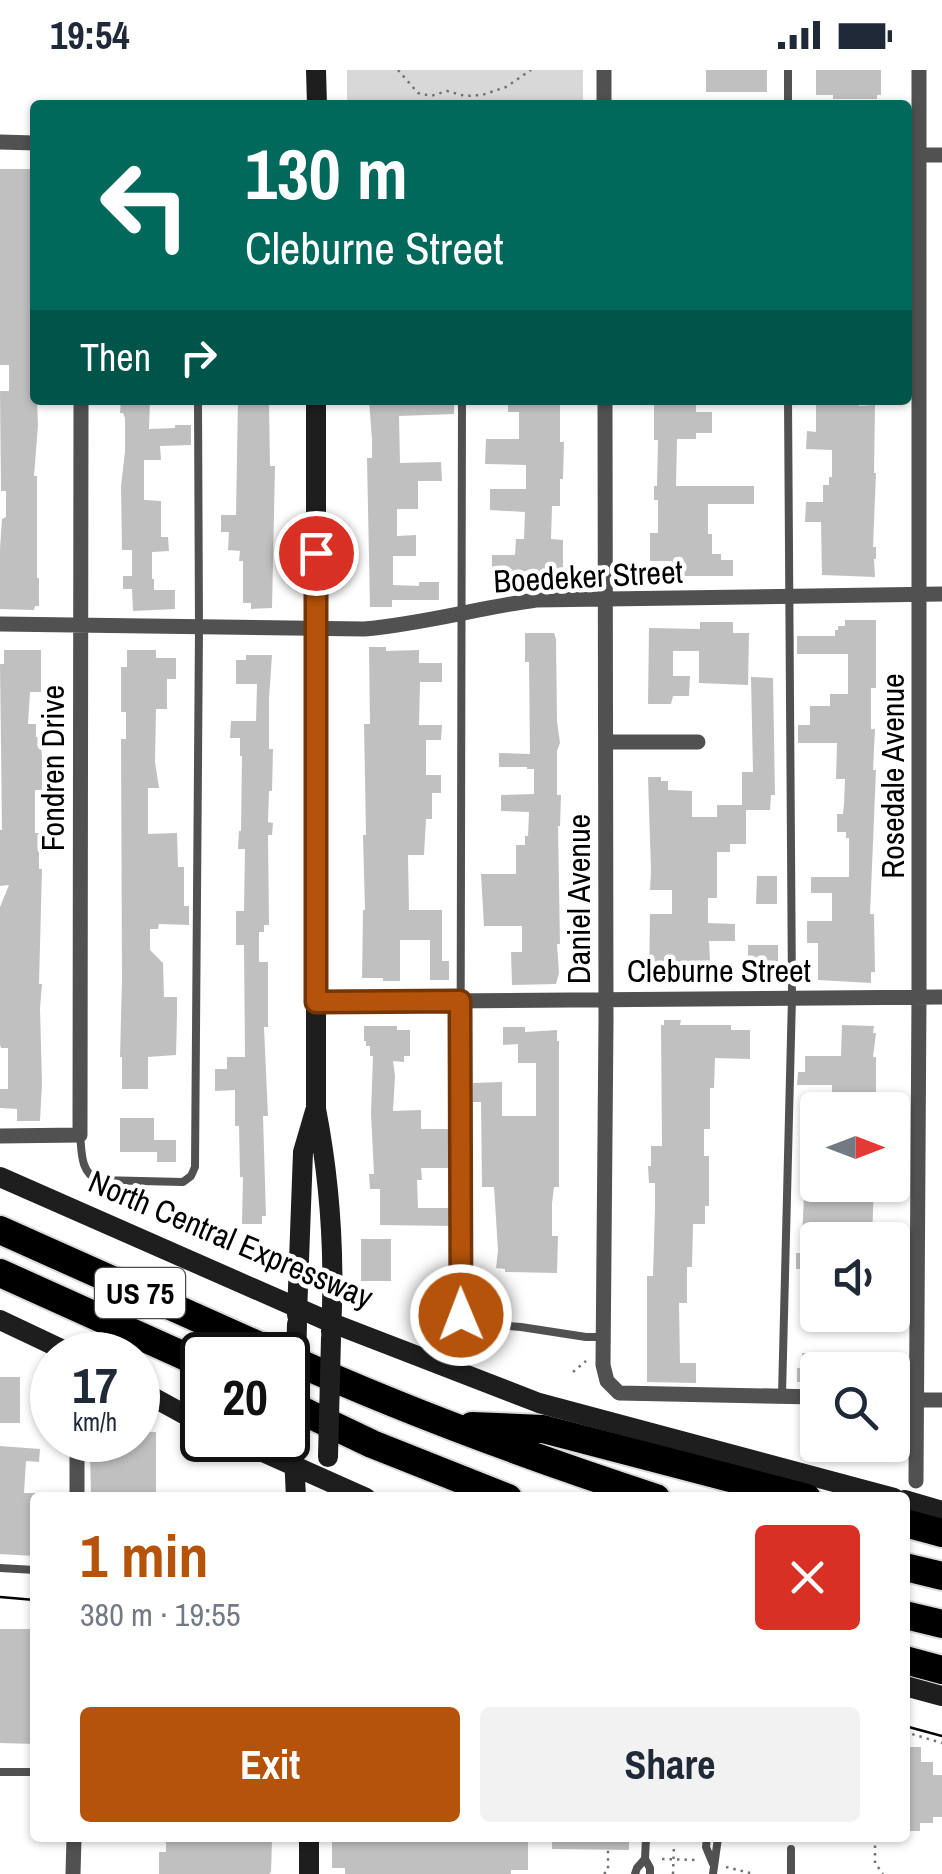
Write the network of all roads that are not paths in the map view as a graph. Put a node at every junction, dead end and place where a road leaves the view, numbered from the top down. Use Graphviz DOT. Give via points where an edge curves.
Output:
graph roads {
  1 [pos="316,70"];
  2 [pos="604,70"];
  3 [pos="788,70"];
  4 [pos="919,70"];
  5 [pos="316,100"];
  6 [pos="604,100"];
  7 [pos="788,100"];
  8 [pos="0,142"];
  9 [pos="30,143"];
  10 [pos="913,155"];
  11 [pos="942,155"];
  12 [pos="80,405"];
  13 [pos="198,405"];
  14 [pos="316,405"];
  15 [pos="462,405"];
  16 [pos="605,405"];
  17 [pos="788,405"];
  18 [pos="920,594"];
  19 [pos="942,594"];
  20 [pos="788,597"];
  21 [pos="605,598"];
  22 [pos="462,615"];
  23 [pos="0,624"];
  24 [pos="80,626"];
  25 [pos="199,628"];
  26 [pos="315,629"];
  27 [pos="606,742"];
  28 [pos="698,742"];
  29 [pos="792,997"];
  30 [pos="919,997"];
  31 [pos="605,998"];
  32 [pos="942,998"];
  33 [pos="460,1001"];
  34 [pos="316,1002"];
  35 [pos="316,1109"];
  36 [pos="80,1135"];
  37 [pos="0,1136"];
  38 [pos="0,1177"];
  39 [pos="0,1230"];
  40 [pos="0,1273"];
  41 [pos="297,1315"];
  42 [pos="0,1320"];
  43 [pos="331,1330"];
  44 [pos="228,1332"];
  45 [pos="30,1334"];
  46 [pos="603,1338"];
  47 [pos="180,1354"];
  48 [pos="310,1367"];
  49 [pos="782,1396"];
  50 [pos="800,1396"];
  51 [pos="910,1400"];
  52 [pos="916,1400"];
  53 [pos="942,1400"];
  54 [pos="310,1414"];
  55 [pos="446,1425"];
  56 [pos="78,1462"];
  57 [pos="285,1462"];
  58 [pos="294,1466"];
  59 [pos="916,1481"];
  60 [pos="327,1489"];
  61 [pos="77,1492"];
  62 [pos="296,1492"];
  63 [pos="493,1492"];
  64 [pos="639,1492"];
  65 [pos="784,1492"];
  66 [pos="872,1492"];
  67 [pos="910,1501"];
  68 [pos="942,1510"];
  69 [pos="910,1525"];
  70 [pos="942,1533"];
  71 [pos="910,1567"];
  72 [pos="0,1568"];
  73 [pos="30,1570"];
  74 [pos="942,1576"];
  75 [pos="910,1615"];
  76 [pos="942,1624"];
  77 [pos="910,1664"];
  78 [pos="910,1686"];
  79 [pos="939,1686"];
  80 [pos="910,1695"];
  81 [pos="0,1772"];
  82 [pos="30,1772"];
  83 [pos="74,1842"];
  84 [pos="308,1842"];
  85 [pos="646,1842"];
  86 [pos="706,1842"];
  87 [pos="717,1842"];
  88 [pos="791,1848"];
  89 [pos="645,1859"];
  90 [pos="713,1869"];
  91 [pos="74,1874"];
  92 [pos="309,1874"];
  93 [pos="635,1874"];
  94 [pos="650,1874"];
  95 [pos="791,1874"];
  1 -- 5 [label="street"];
  2 -- 6 [label="street"];
  3 -- 7 [label="lane"];
  4 -- 10 [label="street, Rosedale Avenue"];
  8 -- 9 [label="street"];
  10 -- 11 [label="street"];
  10 -- 18 [label="street, Rosedale Avenue"];
  12 -- 24 [label="street, Fondren Drive"];
  13 -- 25 [label="lane"];
  14 -- 26 [label="street"];
  15 -- 22 [label="lane"];
  16 -- 21 [label="street, Daniel Avenue"];
  17 -- 20 [label="lane"];
  18 -- 19 [label="street, Boedeker Street"];
  18 -- 20 [label="street, Boedeker Street"];
  18 -- 30 [label="street, Rosedale Avenue"];
  20 -- 21 [label="street, Boedeker Street"];
  20 -- 29 [label="lane"];
  21 -- 22 [label="street, Boedeker Street" via="536,600"];
  21 -- 27 [label="street, Daniel Avenue"];
  22 -- 26 [label="street, Boedeker Street" via="364,630"];
  22 -- 33 [label="lane"];
  23 -- 24 [label="street, Boedeker Street"];
  24 -- 25 [label="street, Boedeker Street"];
  24 -- 36 [label="street, Fondren Drive"];
  25 -- 26 [label="street, Boedeker Street"];
  25 -- 36 [label="lane" via="194,1167 183,1182 98,1180 84,1166"];
  26 -- 34 [label="street"];
  27 -- 28 [label="street"];
  27 -- 31 [label="street, Daniel Avenue"];
  29 -- 30 [label="street, Cleburne Street"];
  29 -- 31 [label="street, Cleburne Street"];
  29 -- 49 [label="lane"];
  30 -- 32 [label="street, Cleburne Street"];
  30 -- 52 [label="street, Rosedale Avenue"];
  31 -- 33 [label="street, Cleburne Street"];
  31 -- 46 [label="street, Daniel Avenue"];
  33 -- 34 [label="street, Cleburne Street"];
  33 -- 46 [label="lane" via="461,1315 471,1324"];
  34 -- 35 [label="street"];
  35 -- 41 [label="street" via="302,1152"];
  35 -- 43 [label="street"];
  36 -- 37 [label="street"];
  38 -- 41 [label="street, North Central Expressway"];
  39 -- 44 [label="highway, US 75"];
  40 -- 47 [label="highway, US 75"];
  41 -- 43 [label="street, North Central Expressway"];
  41 -- 58 [label="street, bridge"];
  42 -- 45 [label="street"];
  43 -- 60 [label="street, bridge"];
  43 -- 66 [label="street, North Central Expressway" via="540,1403"];
  46 -- 49 [label="street, Daniel Avenue" via="607,1381 620,1393"];
  48 -- 55 [label="highway"];
  49 -- 50 [label="street"];
  51 -- 52 [label="street"];
  52 -- 53 [label="street"];
  52 -- 59 [label="street, Rosedale Avenue"];
  54 -- 63 [label="highway"];
  55 -- 64 [label="highway"];
  55 -- 65 [label="highway" via="543,1429"];
  56 -- 61 [label="street"];
  57 -- 58 [label="street"];
  58 -- 60 [label="street"];
  58 -- 62 [label="street"];
  67 -- 68 [label="street"];
  69 -- 70 [label="highway"];
  71 -- 74 [label="highway"];
  72 -- 73 [label="lane"];
  75 -- 76 [label="highway"];
  77 -- 79 [label="highway"];
  78 -- 79 [label="street"];
  79 -- 80 [label="lane"];
  81 -- 82 [label="lane"];
  83 -- 91 [label="street"];
  84 -- 92 [label="street"];
  85 -- 89 [label="lane"];
  86 -- 90 [label="lane"];
  87 -- 90 [label="lane"];
  88 -- 95 [label="lane"];
  89 -- 93 [label="lane"];
  89 -- 94 [label="lane"];
}
